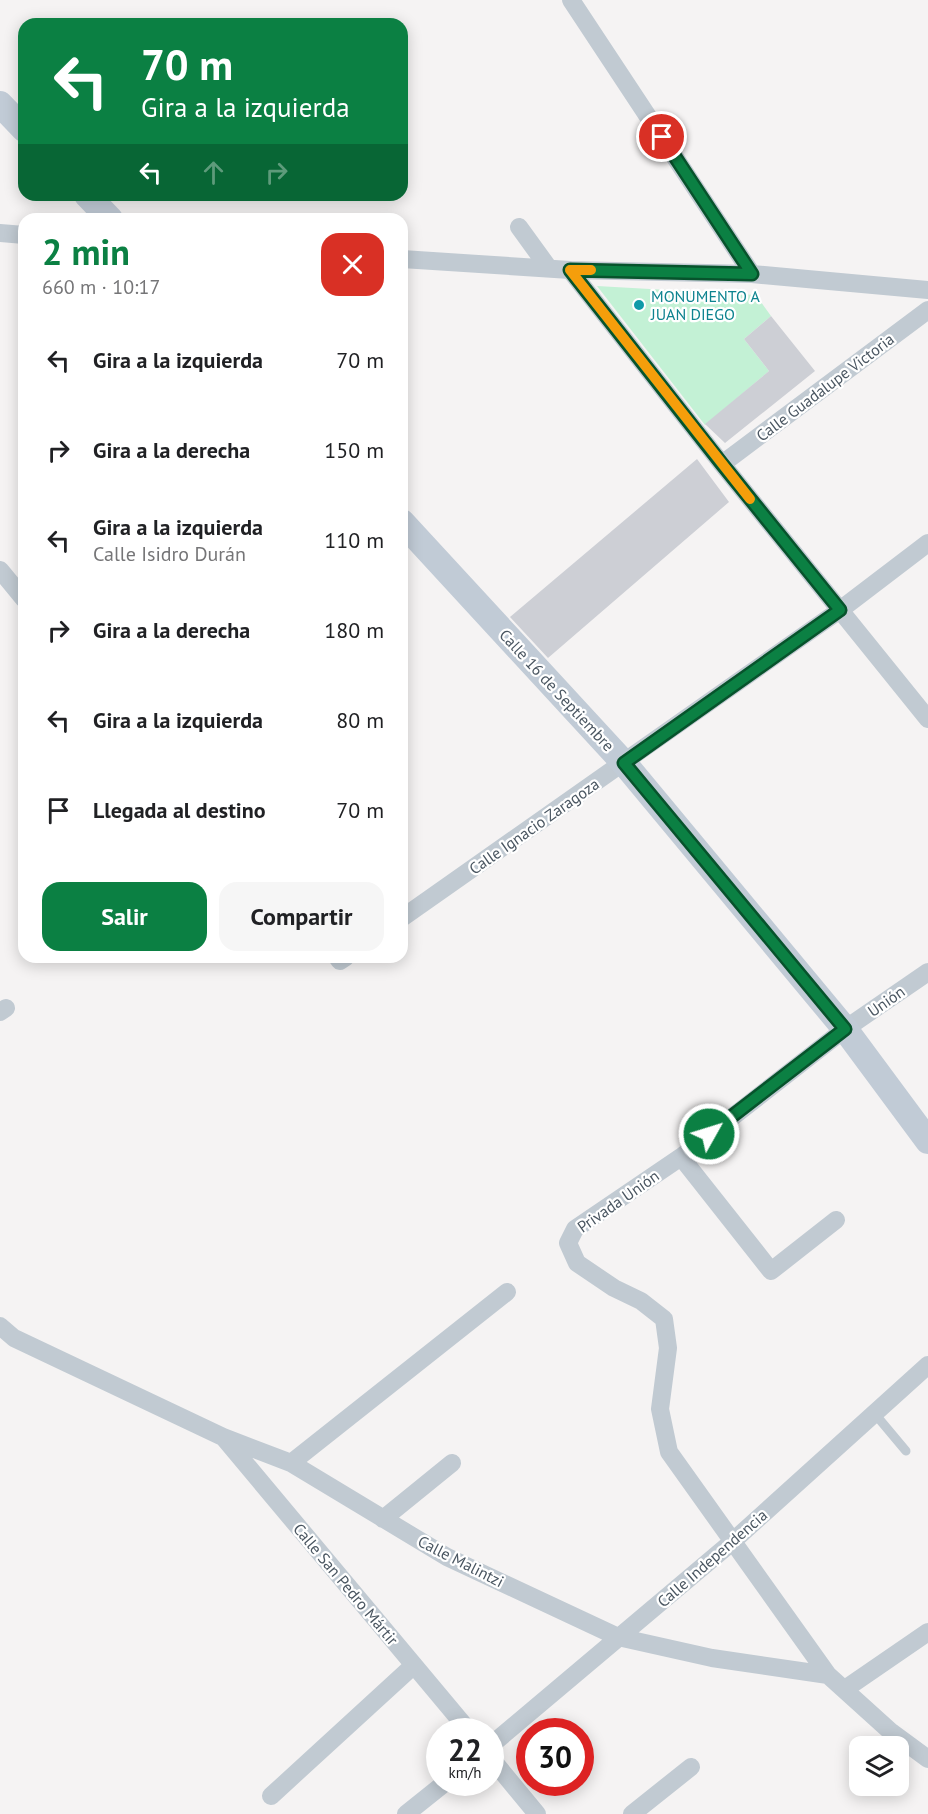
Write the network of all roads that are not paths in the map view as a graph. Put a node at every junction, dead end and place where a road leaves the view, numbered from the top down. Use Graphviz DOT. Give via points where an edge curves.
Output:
graph roads {
  1 [pos="571,0"];
  2 [pos="0,104"];
  3 [pos="18,123"];
  4 [pos="93,201"];
  5 [pos="104,213"];
  6 [pos="519,227"];
  7 [pos="0,233"];
  8 [pos="18,234"];
  9 [pos="408,259"];
  10 [pos="548,267"];
  11 [pos="570,270"];
  12 [pos="752,274"];
  13 [pos="928,290"];
  14 [pos="928,310"];
  15 [pos="722,464"];
  16 [pos="408,529"];
  17 [pos="928,543"];
  18 [pos="0,570"];
  19 [pos="18,592"];
  20 [pos="840,610"];
  21 [pos="928,719"];
  22 [pos="624,763"];
  23 [pos="408,914"];
  24 [pos="928,972"];
  25 [pos="845,1029"];
  26 [pos="928,1141"];
  27 [pos="681,1157"];
  28 [pos="836,1220"];
  29 [pos="507,1292"];
  30 [pos="4,1337"];
  31 [pos="928,1365"];
  32 [pos="875,1414"];
  33 [pos="223,1437"];
  34 [pos="906,1451"];
  35 [pos="291,1463"];
  36 [pos="452,1463"];
  37 [pos="383,1519"];
  38 [pos="732,1542"];
  39 [pos="928,1632"];
  40 [pos="618,1637"];
  41 [pos="414,1665"];
  42 [pos="828,1675"];
  43 [pos="845,1689"];
  44 [pos="458,1718"];
  45 [pos="504,1734"];
  46 [pos="928,1759"];
  47 [pos="692,1767"];
  48 [pos="504,1774"];
  49 [pos="271,1796"];
  50 [pos="428,1796"];
  51 [pos="406,1814"];
  52 [pos="537,1814"];
  53 [pos="632,1814"];
  1 -- 12 [label="street"];
  2 -- 3 [label="street"];
  4 -- 5 [label="street"];
  6 -- 10 [label="street"];
  7 -- 8 [label="street"];
  9 -- 10 [label="street"];
  10 -- 11 [label="street"];
  11 -- 12 [label="street"];
  11 -- 15 [label="street"];
  12 -- 13 [label="street"];
  14 -- 15 [label="street, Calle Guadalupe Victoria"];
  15 -- 20 [label="street"];
  16 -- 22 [label="street, Calle 16 de Septiembre"];
  17 -- 20 [label="street, Calle Ignacio Zaragoza"];
  18 -- 19 [label="street"];
  20 -- 21 [label="street"];
  20 -- 22 [label="street, Calle Ignacio Zaragoza"];
  22 -- 23 [label="street, Calle Ignacio Zaragoza"];
  22 -- 25 [label="street, Calle 16 de Septiembre"];
  24 -- 25 [label="street, Unión"];
  25 -- 26 [label="street, Calle 16 de Septiembre"];
  25 -- 27 [label="street, Unión"];
  27 -- 28 [label="street" via="771,1271"];
  27 -- 38 [label="street, Privada Unión" via="575,1229 568,1243 577,1263 664,1319 668,1348 660,1409 669,1452"];
  29 -- 35 [label="street"];
  30 -- 33 [label="street, Calle Malintzi"];
  31 -- 32 [label="street, Calle Independencia"];
  32 -- 34 [label="lane"];
  32 -- 38 [label="street, Calle Independencia"];
  33 -- 35 [label="street, Calle Malintzi"];
  33 -- 41 [label="street, Calle San Pedro Mártir"];
  35 -- 37 [label="street, Calle Malintzi"];
  36 -- 37 [label="street"];
  37 -- 40 [label="street, Calle Malintzi" via="447,1557"];
  38 -- 40 [label="street, Calle Independencia"];
  38 -- 42 [label="street"];
  39 -- 43 [label="street"];
  40 -- 42 [label="street, Calle Malintzi" via="712,1658"];
  40 -- 45 [label="street, Calle Independencia"];
  41 -- 44 [label="street, Calle San Pedro Mártir"];
  41 -- 49 [label="street"];
  42 -- 43 [label="street"];
  43 -- 46 [label="street" via="890,1731"];
  47 -- 53 [label="street"];
  48 -- 52 [label="street"];
  50 -- 51 [label="street"];
}
